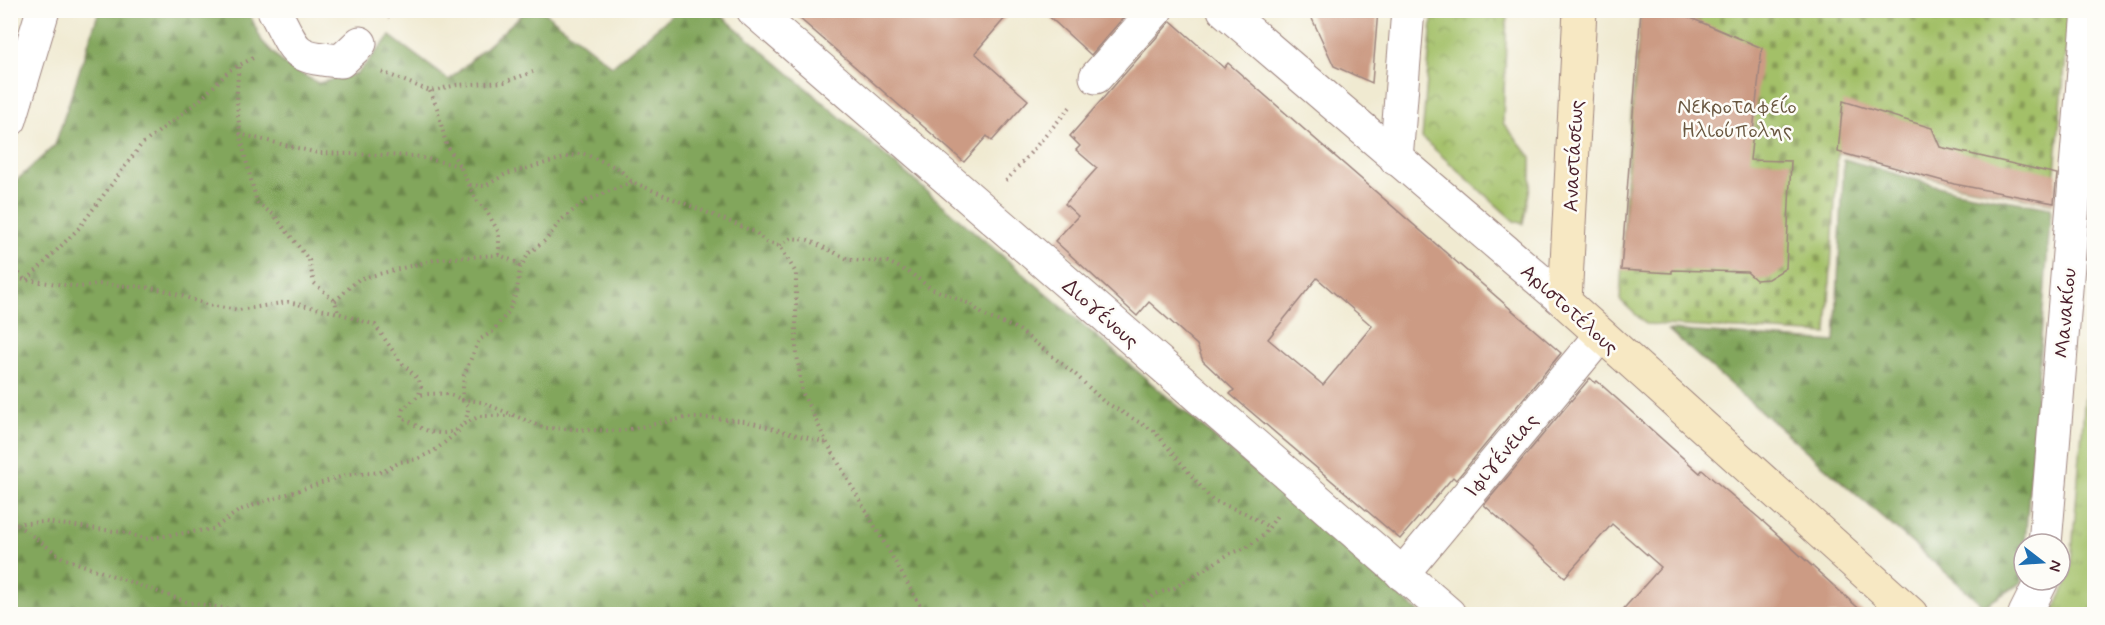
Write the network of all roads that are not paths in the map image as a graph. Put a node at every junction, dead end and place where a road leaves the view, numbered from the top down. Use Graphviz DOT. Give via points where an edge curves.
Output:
graph roads {
  1 [pos="43,10"];
  2 [pos="753,10"];
  3 [pos="1156,10"];
  4 [pos="1224,10"];
  5 [pos="1408,10"];
  6 [pos="1580,10"];
  7 [pos="2089,10"];
  8 [pos="281,24"];
  9 [pos="351,52"];
  10 [pos="1096,77"];
  11 [pos="10,120"];
  12 [pos="1395,159"];
  13 [pos="1565,302"];
  14 [pos="1600,336"];
  15 [pos="2046,532"];
  16 [pos="1402,574"];
  17 [pos="2037,592"];
  18 [pos="1449,615"];
  19 [pos="1911,615"];
  20 [pos="2025,615"];
  1 -- 11 [label="street"];
  2 -- 16 [label="street, Διογένους"];
  3 -- 10 [label="street"];
  4 -- 12 [label="street, Αριστοτέλους"];
  5 -- 12 [label="street"];
  6 -- 13 [label="street, Αναστάσεως"];
  7 -- 15 [label="street, Μανακίου"];
  8 -- 9 [label="street" via="297,51 309,59"];
  12 -- 13 [label="street, Αριστοτέλους"];
  13 -- 14 [label="street, Αριστοτέλους"];
  14 -- 16 [label="street, Ιφιγένειας"];
  14 -- 19 [label="street, Αριστοτέλους"];
  16 -- 18 [label="street, Διογένους"];
  17 -- 20 [label="street"];
}
